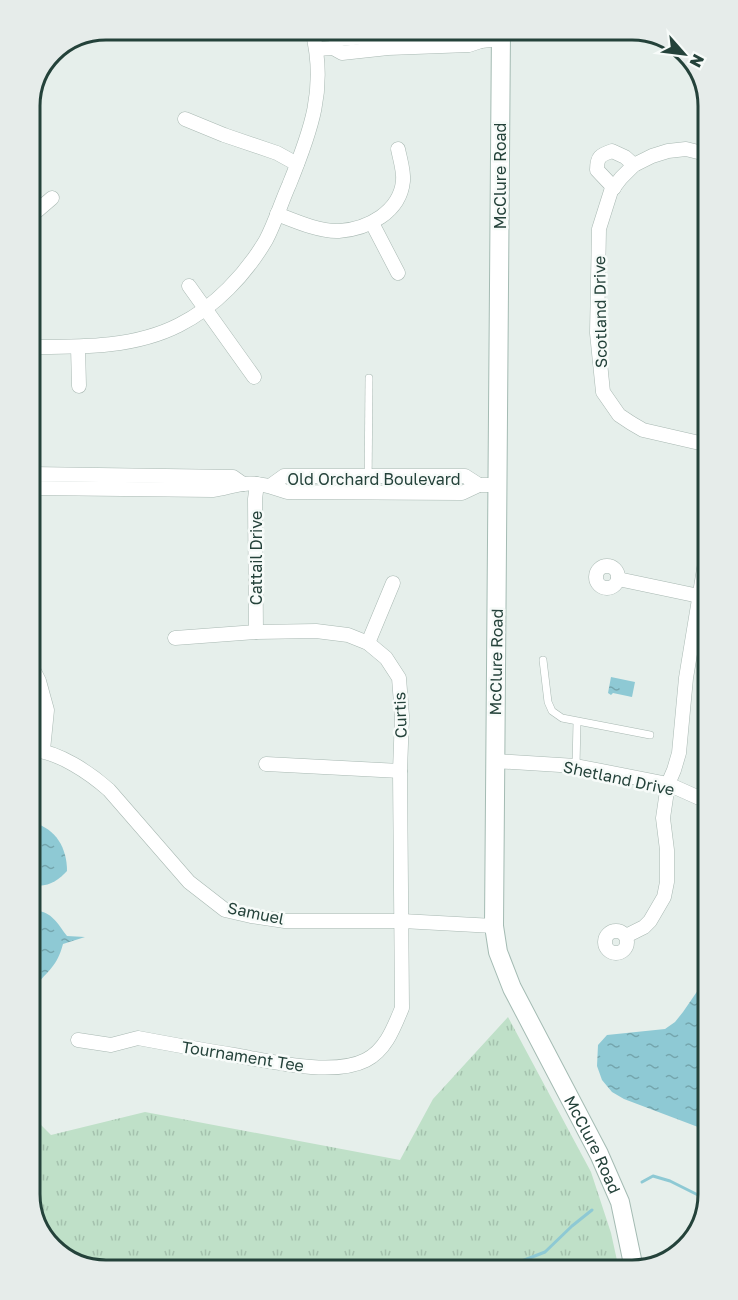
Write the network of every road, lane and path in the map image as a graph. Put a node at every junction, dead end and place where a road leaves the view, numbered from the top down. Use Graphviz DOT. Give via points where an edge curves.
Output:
graph roads {
  1 [pos="315,41"];
  2 [pos="481,41"];
  3 [pos="501,41"];
  4 [pos="317,49"];
  5 [pos="185,118"];
  6 [pos="398,149"];
  7 [pos="698,152"];
  8 [pos="297,164"];
  9 [pos="634,165"];
  10 [pos="614,188"];
  11 [pos="52,198"];
  12 [pos="41,207"];
  13 [pos="277,214"];
  14 [pos="372,223"];
  15 [pos="398,273"];
  16 [pos="189,286"];
  17 [pos="206,308"];
  18 [pos="41,347"];
  19 [pos="78,347"];
  20 [pos="254,377"];
  21 [pos="369,378"];
  22 [pos="79,386"];
  23 [pos="698,443"];
  24 [pos="41,474"];
  25 [pos="369,476"];
  26 [pos="257,485"];
  27 [pos="479,485"];
  28 [pos="498,485"];
  29 [pos="41,488"];
  30 [pos="368,492"];
  31 [pos="618,579"];
  32 [pos="393,583"];
  33 [pos="698,596"];
  34 [pos="698,602"];
  35 [pos="256,632"];
  36 [pos="175,638"];
  37 [pos="368,643"];
  38 [pos="543,660"];
  39 [pos="41,688"];
  40 [pos="577,722"];
  41 [pos="650,735"];
  42 [pos="41,737"];
  43 [pos="41,751"];
  44 [pos="495,761"];
  45 [pos="266,764"];
  46 [pos="576,766"];
  47 [pos="400,771"];
  48 [pos="668,784"];
  49 [pos="698,797"];
  50 [pos="402,921"];
  51 [pos="494,926"];
  52 [pos="626,936"];
  53 [pos="78,1040"];
  54 [pos="632,1260"];
  1 -- 4 [label="street"];
  2 -- 4 [label="street" via="342,53 333,48"];
  3 -- 28 [label="street, McClure Road"];
  4 -- 8 [label="street" via="317,98"];
  5 -- 8 [label="street"];
  6 -- 14 [label="street" via="404,180 399,198"];
  7 -- 9 [label="street, Scotland Drive" via="668,151"];
  8 -- 13 [label="street"];
  9 -- 10 [label="street, Scotland Drive"];
  9 -- 10 [label="street" via="612,151 602,154 597,170"];
  10 -- 23 [label="street, Scotland Drive" via="599,230 597,333 603,392 619,415 643,430"];
  11 -- 12 [label="street"];
  13 -- 14 [label="street" via="338,231"];
  13 -- 17 [label="street" via="255,257"];
  14 -- 15 [label="street"];
  16 -- 17 [label="street"];
  17 -- 19 [label="street" via="153,336 114,345"];
  17 -- 20 [label="street"];
  18 -- 19 [label="street"];
  19 -- 22 [label="street"];
  21 -- 25 [label="lane"];
  24 -- 26 [label="street, Old Orchard Boulevard" via="233,477"];
  25 -- 26 [label="street, Old Orchard Boulevard" via="284,476"];
  25 -- 27 [label="street, Old Orchard Boulevard" via="465,476"];
  25 -- 30 [label="lane"];
  26 -- 29 [label="street, Old Orchard Boulevard" via="213,490"];
  26 -- 30 [label="street, Old Orchard Boulevard" via="287,492"];
  26 -- 35 [label="street, Cattail Drive"];
  27 -- 28 [label="street, Old Orchard Boulevard"];
  27 -- 30 [label="street, Old Orchard Boulevard" via="462,493"];
  28 -- 44 [label="street, McClure Road"];
  31 -- 33 [label="street"];
  32 -- 37 [label="street"];
  34 -- 48 [label="street" via="679,753"];
  35 -- 36 [label="street, Curtis"];
  35 -- 37 [label="street, Curtis" via="316,631 348,635"];
  37 -- 47 [label="street, Curtis" via="386,658 399,678"];
  38 -- 40 [label="lane" via="552,711"];
  39 -- 42 [label="street" via="47,710"];
  40 -- 41 [label="lane"];
  40 -- 46 [label="lane"];
  43 -- 50 [label="street, Samuel" via="94,777 189,882 225,910 285,921"];
  44 -- 46 [label="street, Shetland Drive"];
  44 -- 51 [label="street, McClure Road"];
  45 -- 47 [label="street"];
  46 -- 48 [label="street, Shetland Drive"];
  47 -- 50 [label="street, Curtis"];
  48 -- 49 [label="street, Shetland Drive"];
  48 -- 52 [label="street" via="663,818 667,850 664,897 650,921"];
  50 -- 51 [label="street, Samuel"];
  50 -- 53 [label="street, Tournament Tee" via="402,1008 389,1038 366,1060 344,1067 304,1068 138,1038 111,1045"];
  51 -- 54 [label="street, McClure Road" via="498,952 512,988 620,1202"];
}
